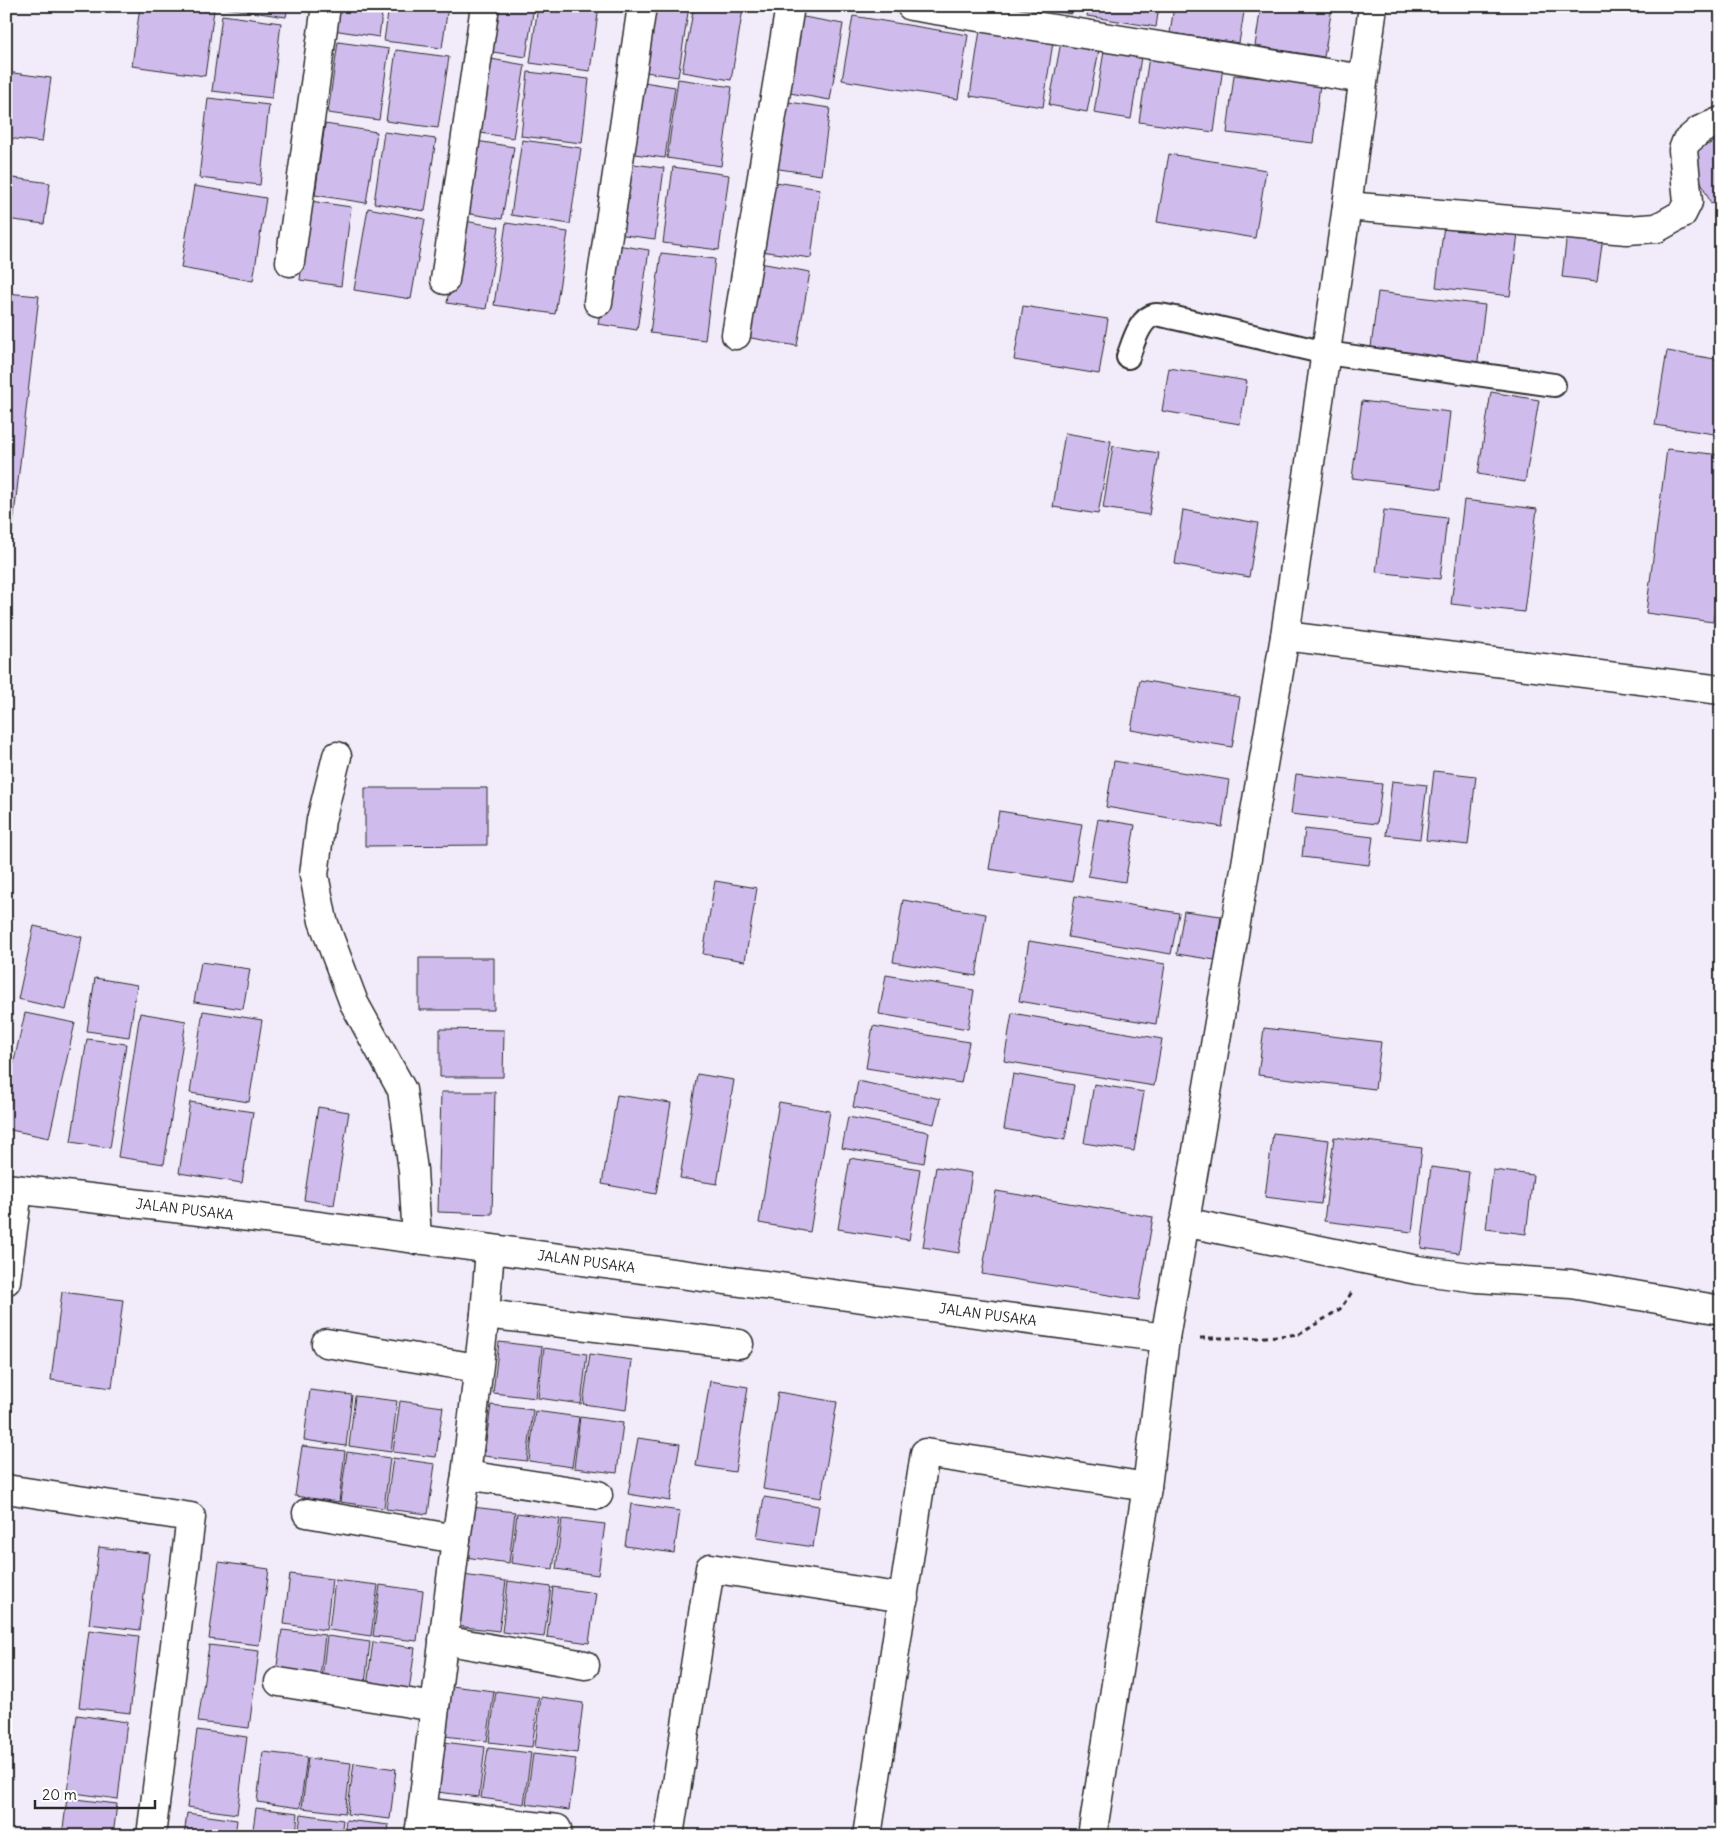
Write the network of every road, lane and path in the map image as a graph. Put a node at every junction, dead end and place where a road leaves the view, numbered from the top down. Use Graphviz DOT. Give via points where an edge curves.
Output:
graph roads {
  1 [pos="326,6"];
  2 [pos="485,6"];
  3 [pos="642,6"];
  4 [pos="790,6"];
  5 [pos="911,6"];
  6 [pos="1373,6"];
  7 [pos="1363,79"];
  8 [pos="1721,120"];
  9 [pos="1347,206"];
  10 [pos="290,262"];
  11 [pos="445,280"];
  12 [pos="598,302"];
  13 [pos="736,335"];
  14 [pos="1326,353"];
  15 [pos="1128,357"];
  16 [pos="1554,385"];
  17 [pos="1285,636"];
  18 [pos="1721,690"];
  19 [pos="337,756"];
  20 [pos="12,1189"];
  21 [pos="1184,1222"];
  22 [pos="417,1240"];
  23 [pos="490,1249"];
  24 [pos="1375,1262"];
  25 [pos="6,1281"];
  26 [pos="1721,1310"];
  27 [pos="485,1314"];
  28 [pos="1165,1338"];
  29 [pos="326,1343"];
  30 [pos="739,1344"];
  31 [pos="477,1368"];
  32 [pos="466,1475"];
  33 [pos="1147,1487"];
  34 [pos="6,1490"];
  35 [pos="598,1495"];
  36 [pos="307,1513"];
  37 [pos="456,1539"];
  38 [pos="904,1598"];
  39 [pos="443,1640"];
  40 [pos="585,1666"];
  41 [pos="279,1682"];
  42 [pos="435,1707"];
  43 [pos="421,1824"];
  44 [pos="557,1829"];
  45 [pos="151,1836"];
  46 [pos="669,1836"];
  47 [pos="867,1836"];
  48 [pos="1092,1836"];
  1 -- 10 [label="street"];
  2 -- 11 [label="street"];
  3 -- 12 [label="street"];
  4 -- 13 [label="street"];
  5 -- 7 [label="street"];
  6 -- 7 [label="street"];
  7 -- 9 [label="street"];
  8 -- 9 [label="street" via="1700,130 1686,142 1683,150 1688,202 1682,214 1657,228 1627,230"];
  9 -- 14 [label="street"];
  14 -- 15 [label="lane" via="1156,315 1146,319 1137,332"];
  14 -- 16 [label="lane"];
  14 -- 17 [label="street"];
  17 -- 18 [label="street"];
  17 -- 21 [label="street"];
  19 -- 22 [label="street" via="320,820 314,875 323,921 354,1004 402,1090 413,1170"];
  20 -- 22 [label="street, JALAN PUSAKA"];
  20 -- 25 [label="street"];
  21 -- 24 [label="street"];
  21 -- 28 [label="street"];
  22 -- 23 [label="street, JALAN PUSAKA"];
  23 -- 27 [label="street"];
  23 -- 28 [label="street, JALAN PUSAKA"];
  24 -- 26 [label="street" via="1477,1278 1571,1284"];
  24 -- 28 [label="path" via="1340,1309 1300,1334 1255,1338"];
  27 -- 30 [label="street"];
  27 -- 31 [label="street"];
  28 -- 33 [label="street"];
  29 -- 31 [label="street"];
  31 -- 32 [label="street"];
  32 -- 35 [label="street"];
  32 -- 37 [label="street"];
  33 -- 38 [label="street" via="925,1453"];
  33 -- 48 [label="street"];
  34 -- 45 [label="street" via="191,1517"];
  36 -- 37 [label="street"];
  37 -- 39 [label="street"];
  38 -- 46 [label="street" via="710,1568"];
  38 -- 47 [label="street"];
  39 -- 40 [label="street"];
  39 -- 42 [label="street"];
  41 -- 42 [label="street"];
  42 -- 43 [label="street"];
  43 -- 44 [label="street"];
}
